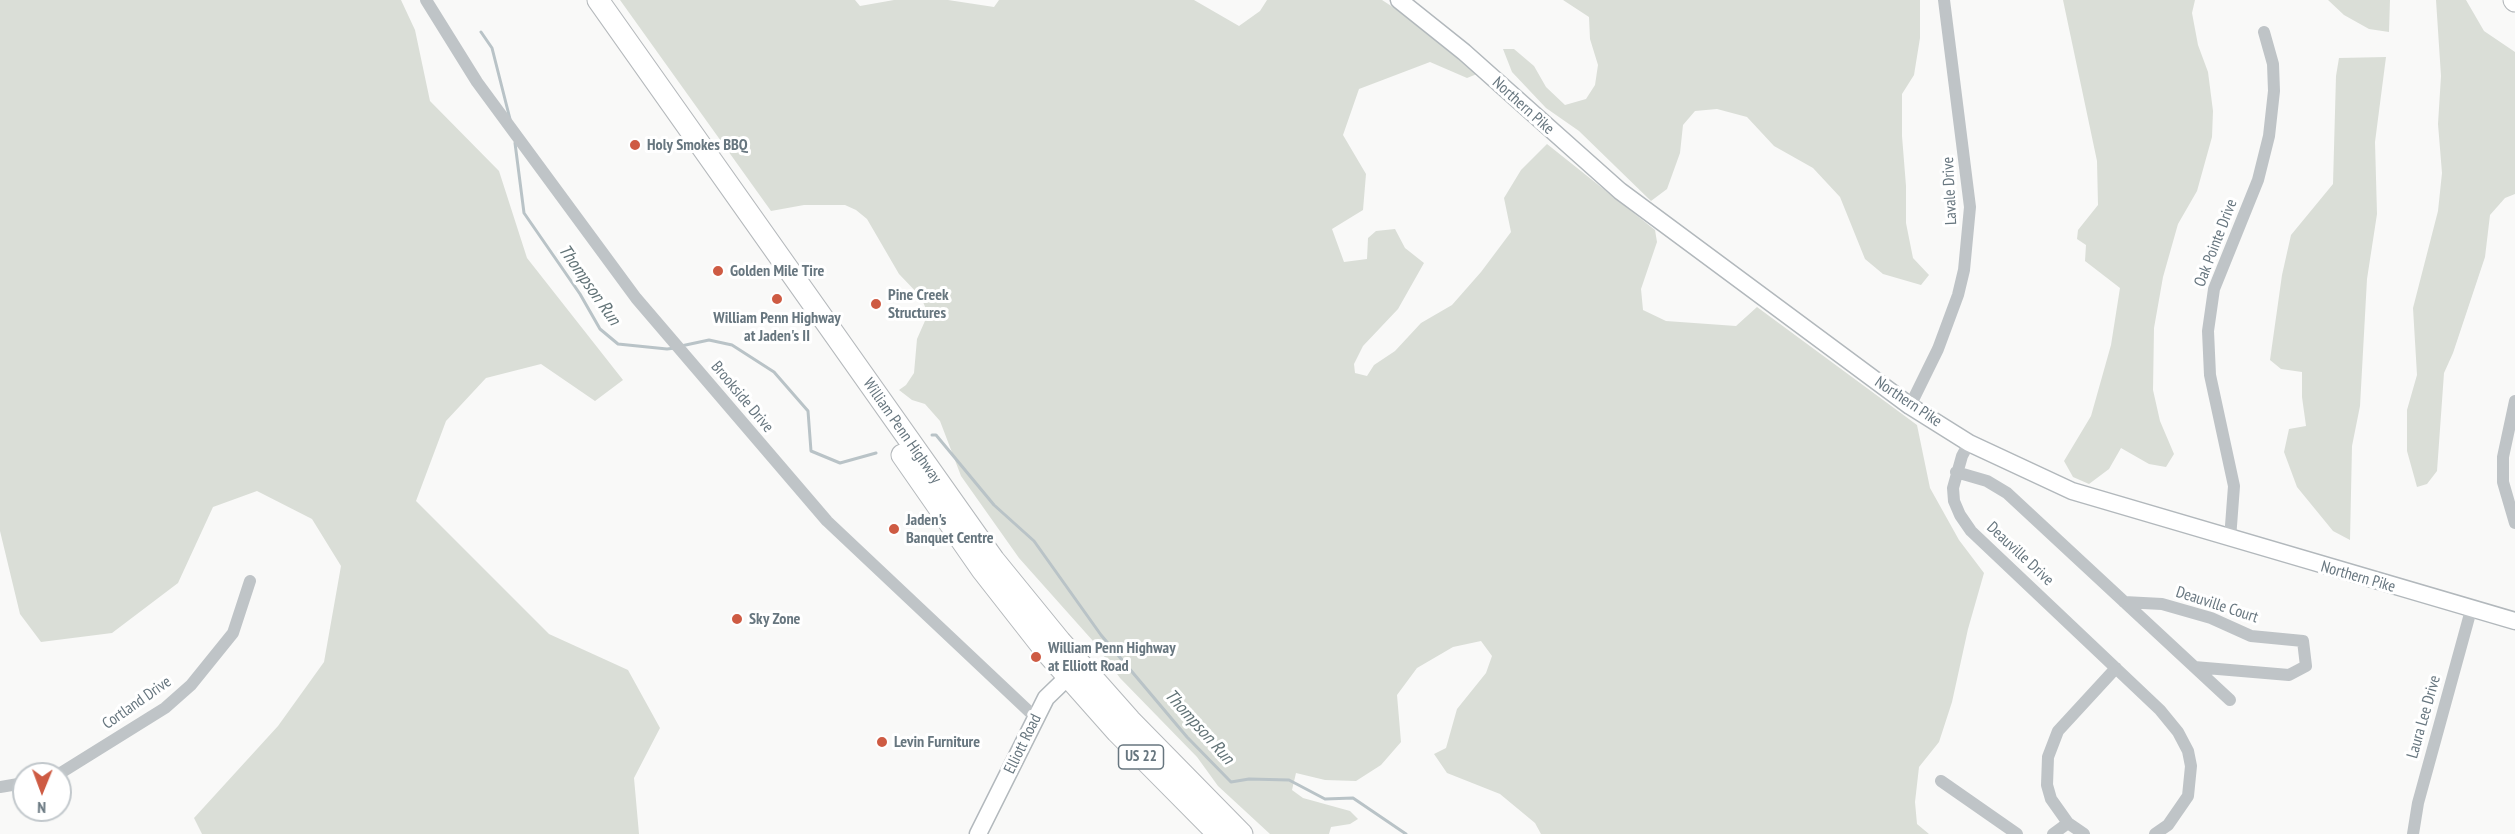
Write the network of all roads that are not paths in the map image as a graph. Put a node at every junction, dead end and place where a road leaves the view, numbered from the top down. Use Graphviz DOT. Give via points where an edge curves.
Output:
graph roads {
  1 [pos="426,0"];
  2 [pos="582,0"];
  3 [pos="598,0"];
  4 [pos="1399,0"];
  5 [pos="1944,0"];
  6 [pos="2264,32"];
  7 [pos="2515,401"];
  8 [pos="1910,406"];
  9 [pos="1969,443"];
  10 [pos="1956,472"];
  11 [pos="2515,523"];
  12 [pos="2230,539"];
  13 [pos="250,581"];
  14 [pos="2124,602"];
  15 [pos="2471,610"];
  16 [pos="2515,621"];
  17 [pos="2194,667"];
  18 [pos="2116,668"];
  19 [pos="1074,671"];
  20 [pos="2230,700"];
  21 [pos="1036,718"];
  22 [pos="72,766"];
  23 [pos="1941,781"];
  24 [pos="2068,823"];
  25 [pos="978,834"];
  26 [pos="1218,834"];
  27 [pos="1242,834"];
  28 [pos="2017,834"];
  29 [pos="2053,834"];
  30 [pos="2085,834"];
  31 [pos="2155,834"];
  32 [pos="2413,834"];
  1 -- 21 [label="street, Brookside Drive" via="477,82 636,298 827,521"];
  2 -- 19 [label="highway, William Penn Highway / US 22" via="946,520 1016,615"];
  3 -- 19 [label="highway, William Penn Highway / US 22"];
  4 -- 8 [label="main road, Northern Pike" via="1464,52 1620,191"];
  5 -- 8 [label="street, Lavale Drive" via="1970,207 1958,295 1938,349"];
  6 -- 12 [label="street, Oak Pointe Drive" via="2273,64 2269,136 2258,180 2214,290 2208,331 2210,375 2234,486"];
  7 -- 11 [label="street" via="2503,457 2504,482"];
  8 -- 9 [label="main road, Northern Pike"];
  9 -- 10 [label="street, Deauville Drive"];
  9 -- 12 [label="main road, Northern Pike" via="2072,490"];
  10 -- 14 [label="street" via="1986,481 2007,493"];
  10 -- 18 [label="street, Deauville Drive" via="1954,501 1971,531"];
  12 -- 15 [label="main road, Northern Pike"];
  13 -- 22 [label="street, Cortland Drive" via="233,633 191,685 165,708"];
  14 -- 17 [label="street"];
  14 -- 17 [label="street, Deauville Court" via="2162,604 2211,618 2251,636 2303,641 2306,666 2289,675"];
  15 -- 16 [label="main road, Northern Pike"];
  15 -- 32 [label="street, Laura Lee Drive" via="2418,802"];
  17 -- 20 [label="street"];
  18 -- 24 [label="street" via="2067,720 2052,744 2047,785 2051,799"];
  18 -- 31 [label="street, Deauville Drive" via="2160,710 2188,751 2188,796 2168,825"];
  19 -- 21 [label="main road, Elliott Road" via="1050,693"];
  19 -- 26 [label="highway, William Penn Highway / US 22" via="1157,774"];
  19 -- 27 [label="highway, William Penn Highway / US 22"];
  21 -- 25 [label="main road, Elliott Road"];
  23 -- 28 [label="street"];
  24 -- 29 [label="street"];
  24 -- 30 [label="street"];
}
